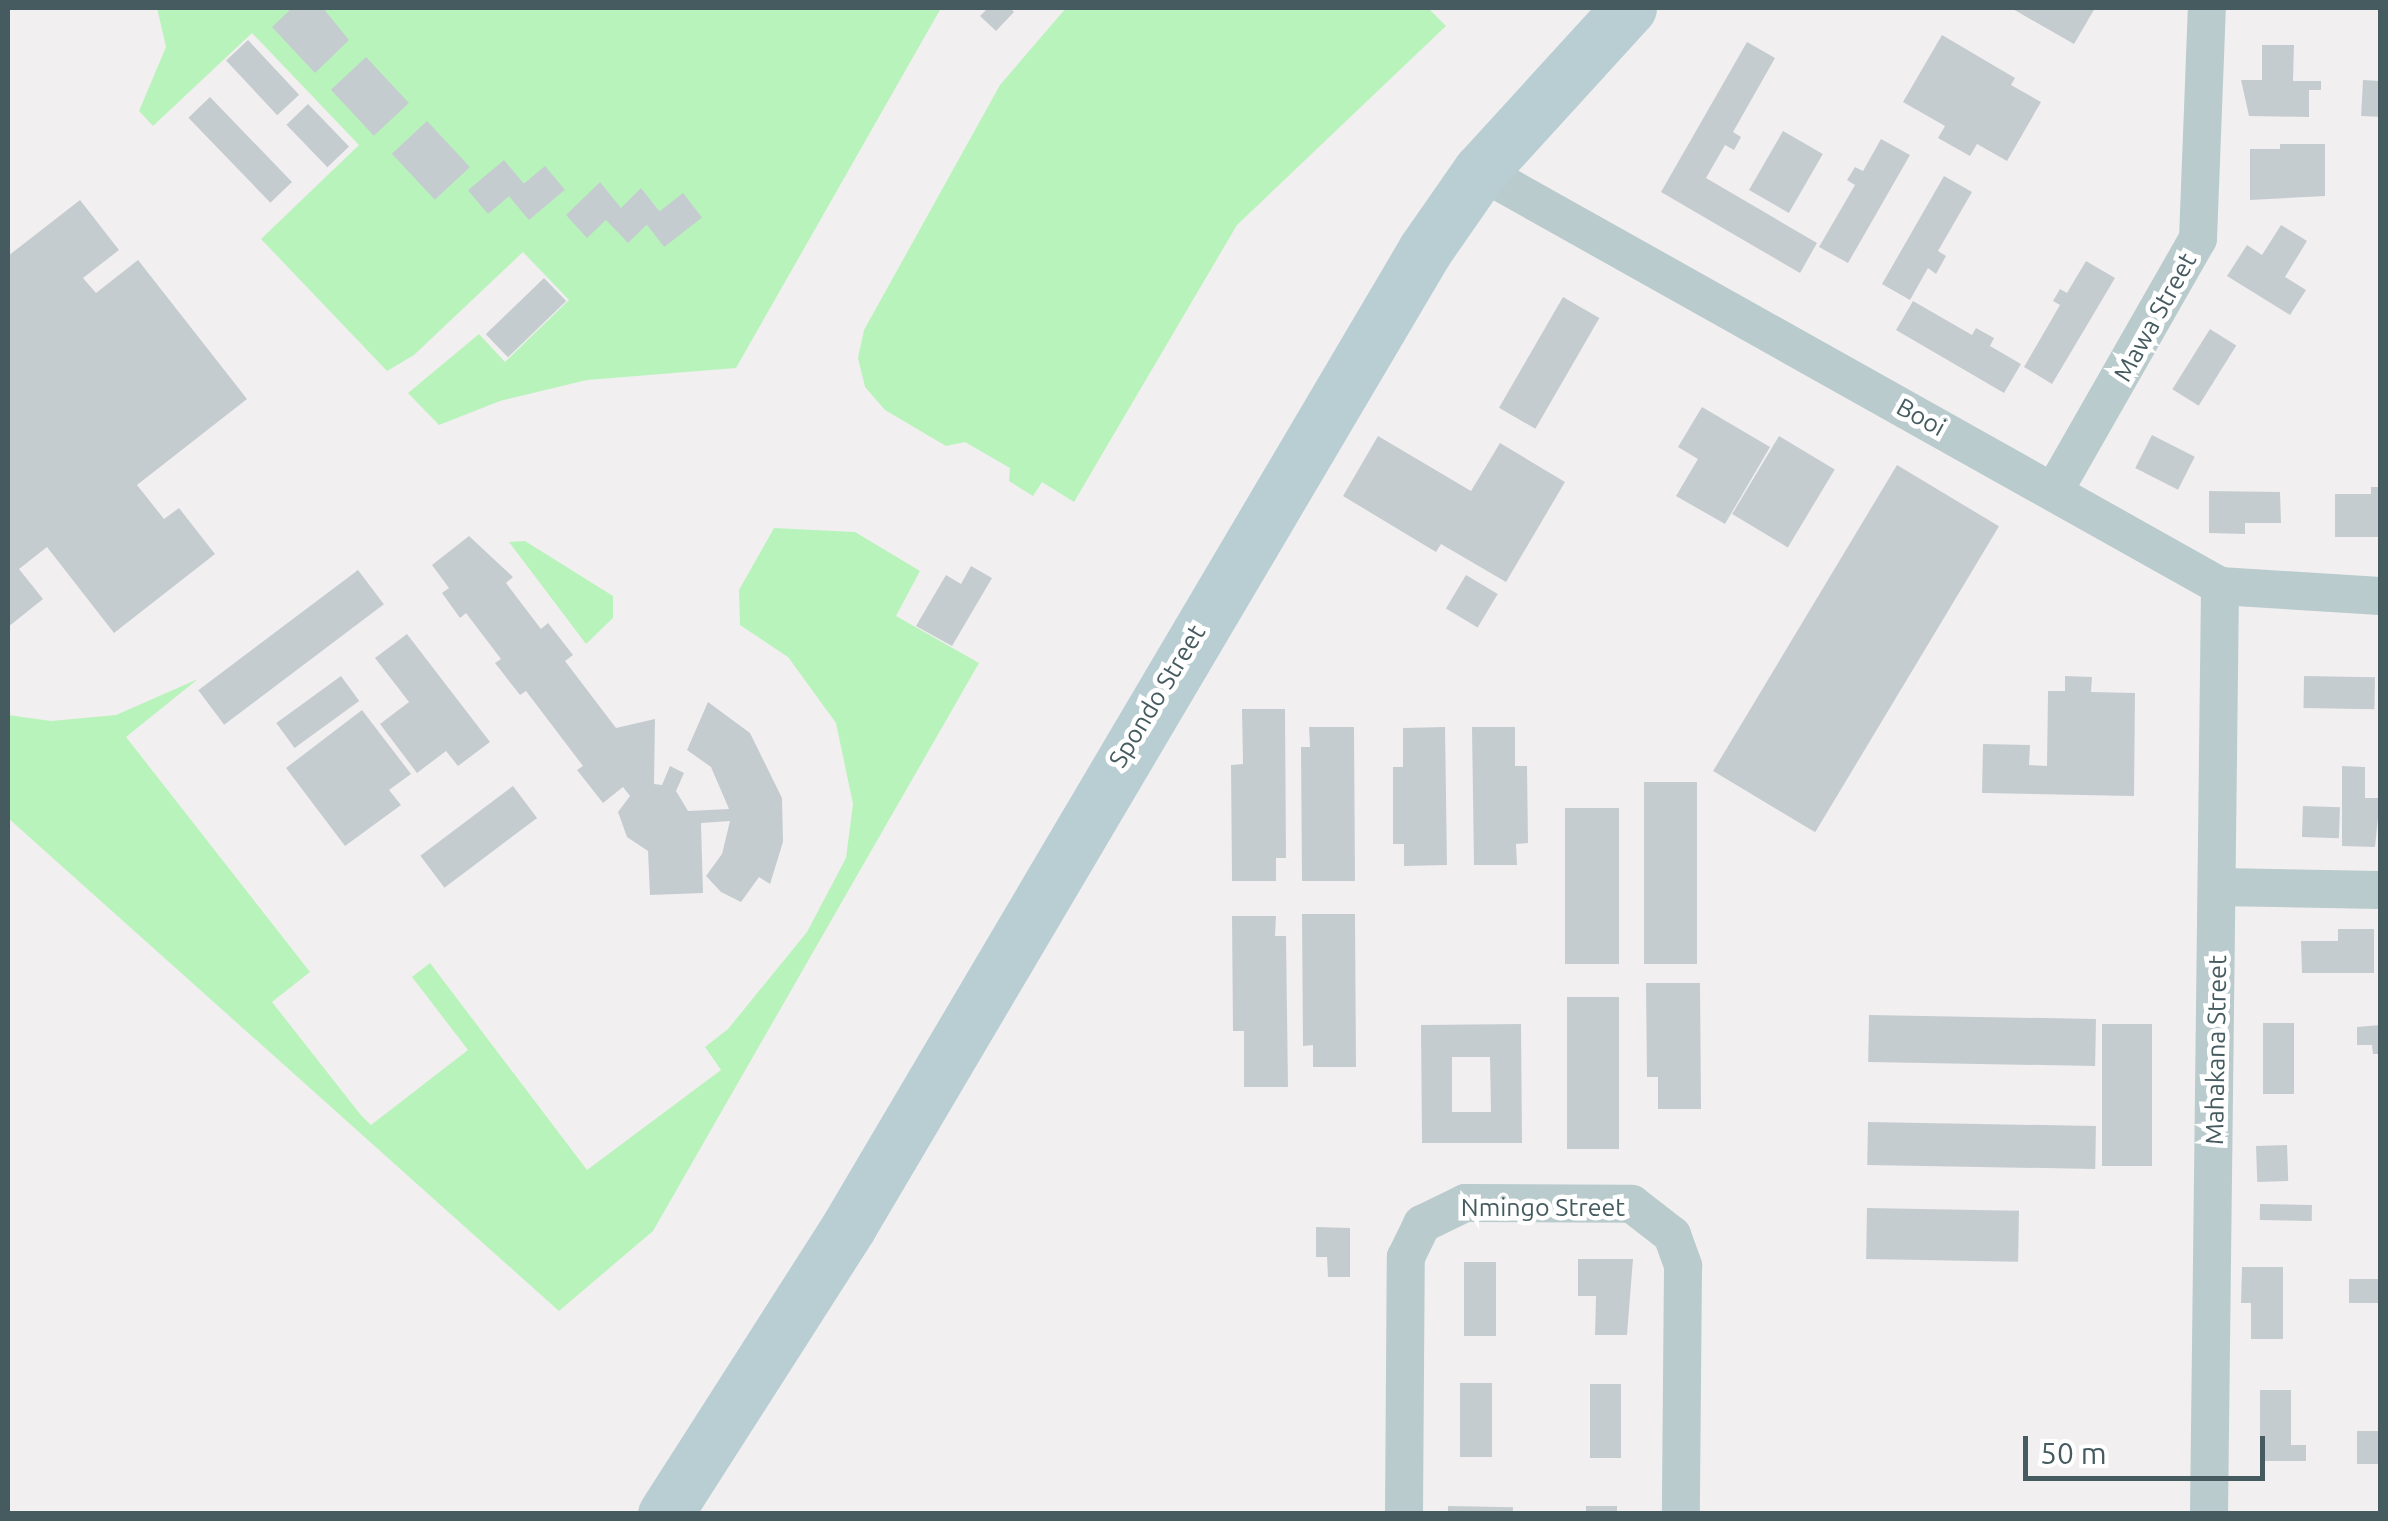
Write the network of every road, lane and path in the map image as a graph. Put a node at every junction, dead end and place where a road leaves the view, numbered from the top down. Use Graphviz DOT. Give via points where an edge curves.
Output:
graph roads {
  1 [pos="1630,8"];
  2 [pos="2207,8"];
  3 [pos="1480,171"];
  4 [pos="2054,491"];
  5 [pos="2220,586"];
  6 [pos="2380,596"];
  7 [pos="2219,886"];
  8 [pos="2380,890"];
  9 [pos="728,1415"];
  10 [pos="629,1514"];
  11 [pos="665,1514"];
  12 [pos="1404,1514"];
  13 [pos="1681,1514"];
  14 [pos="2209,1514"];
  1 -- 3 [label="main road, Spondo Street"];
  2 -- 4 [label="street, Mawa Street" via="2198,239"];
  3 -- 4 [label="street, Booi"];
  3 -- 9 [label="main road, Spondo Street" via="1331,402 848,1226"];
  4 -- 5 [label="street, Booi"];
  5 -- 6 [label="street, Booi"];
  5 -- 7 [label="street, Mahakana Street"];
  7 -- 8 [label="street"];
  7 -- 14 [label="street, Mahakana Street"];
  9 -- 10 [label="main road, Spondo Street"];
  9 -- 11 [label="main road, Spondo Street"];
  12 -- 13 [label="street, Nmingo Street" via="1406,1257 1412,1238 1438,1212 1483,1203 1632,1204 1672,1235 1684,1266"];
}
